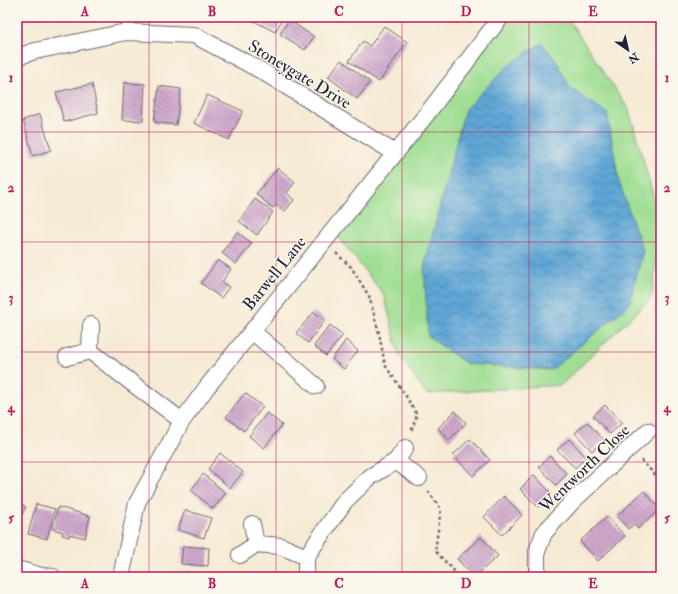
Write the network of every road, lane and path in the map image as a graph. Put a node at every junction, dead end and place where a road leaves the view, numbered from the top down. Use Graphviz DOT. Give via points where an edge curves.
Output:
graph roads {
  1 [pos="501,17"];
  2 [pos="126,25"];
  3 [pos="17,58"];
  4 [pos="395,153"];
  5 [pos="324,242"];
  6 [pos="91,325"];
  7 [pos="252,331"];
  8 [pos="90,350"];
  9 [pos="67,357"];
  10 [pos="316,386"];
  11 [pos="182,421"];
  12 [pos="648,431"];
  13 [pos="630,447"];
  14 [pos="400,454"];
  15 [pos="419,478"];
  16 [pos="661,481"];
  17 [pos="252,524"];
  18 [pos="256,544"];
  19 [pos="240,555"];
  20 [pos="306,557"];
  21 [pos="17,569"];
  22 [pos="53,577"];
  23 [pos="121,577"];
  24 [pos="306,577"];
  25 [pos="460,577"];
  26 [pos="539,577"];
  1 -- 4 [label="street, Barwell Lane"];
  2 -- 3 [label="street, Stoneygate Drive"];
  2 -- 4 [label="street, Stoneygate Drive" via="194,35 260,70"];
  4 -- 5 [label="street, Barwell Lane"];
  5 -- 7 [label="street, Barwell Lane"];
  5 -- 14 [label="path" via="351,267 369,296 385,364 417,415"];
  6 -- 8 [label="street"];
  7 -- 10 [label="street"];
  7 -- 11 [label="street, Barwell Lane"];
  8 -- 9 [label="street"];
  8 -- 11 [label="street"];
  11 -- 23 [label="street, Barwell Lane" via="137,503"];
  12 -- 13 [label="street, Wentworth Close"];
  13 -- 16 [label="path"];
  13 -- 26 [label="street, Wentworth Close" via="572,502 544,533 537,551"];
  14 -- 15 [label="street"];
  14 -- 20 [label="street" via="370,477 345,501"];
  15 -- 25 [label="path" via="441,509 434,551"];
  17 -- 18 [label="street"];
  18 -- 19 [label="street"];
  18 -- 20 [label="street" via="281,546"];
  20 -- 24 [label="street"];
  21 -- 22 [label="street"];
}
